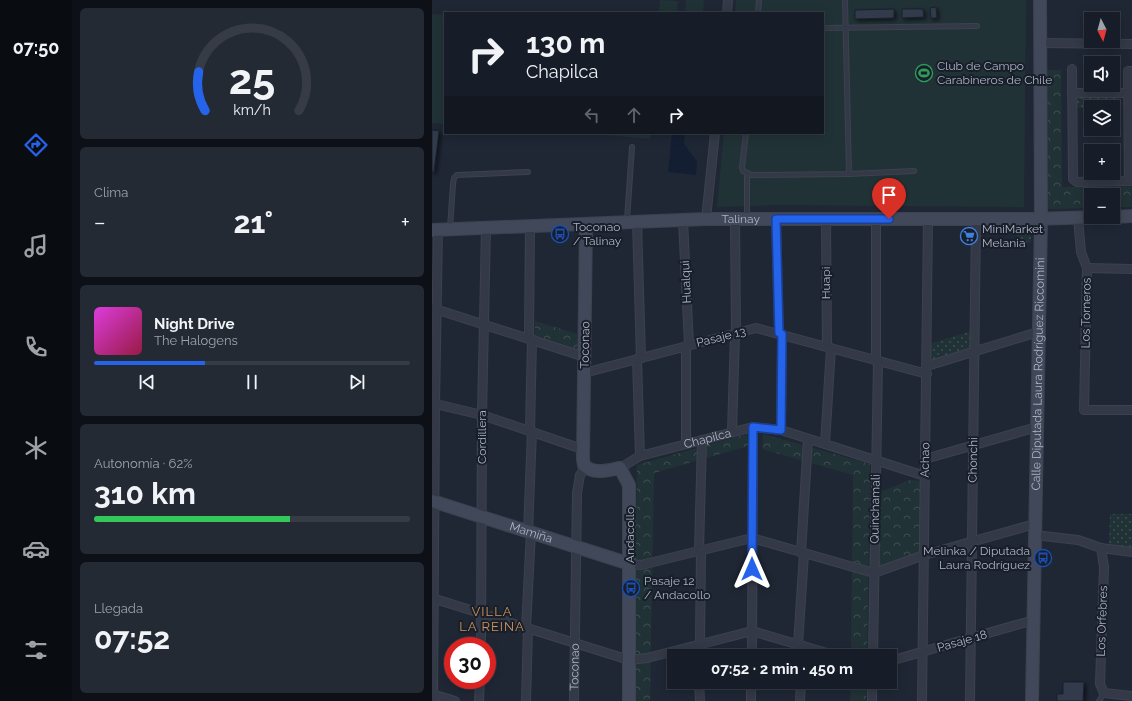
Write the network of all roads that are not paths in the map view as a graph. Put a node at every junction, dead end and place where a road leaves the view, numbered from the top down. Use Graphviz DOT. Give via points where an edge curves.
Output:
graph roads {
  1 [pos="728,0"];
  2 [pos="759,0"];
  3 [pos="845,0"];
  4 [pos="1040,0"];
  5 [pos="727,12"];
  6 [pos="758,12"];
  7 [pos="977,26"];
  8 [pos="824,28"];
  9 [pos="845,28"];
  10 [pos="1040,43"];
  11 [pos="1132,44"];
  12 [pos="1072,69"];
  13 [pos="1130,71"];
  14 [pos="1072,93"];
  15 [pos="1128,93"];
  16 [pos="1130,126"];
  17 [pos="714,134"];
  18 [pos="746,134"];
  19 [pos="632,147"];
  20 [pos="914,171"];
  21 [pos="528,172"];
  22 [pos="746,173"];
  23 [pos="849,174"];
  24 [pos="1130,181"];
  25 [pos="1120,216"];
  26 [pos="1132,216"];
  27 [pos="1078,218"];
  28 [pos="1084,218"];
  29 [pos="706,219"];
  30 [pos="735,219"];
  31 [pos="747,219"];
  32 [pos="776,219"];
  33 [pos="826,219"];
  34 [pos="876,219"];
  35 [pos="928,219"];
  36 [pos="976,219"];
  37 [pos="1041,219"];
  38 [pos="683,220"];
  39 [pos="632,222"];
  40 [pos="586,224"];
  41 [pos="530,226"];
  42 [pos="486,228"];
  43 [pos="440,229"];
  44 [pos="1087,268"];
  45 [pos="1132,269"];
  46 [pos="434,309"];
  47 [pos="484,324"];
  48 [pos="1038,332"];
  49 [pos="736,333"];
  50 [pos="780,334"];
  51 [pos="530,338"];
  52 [pos="688,345"];
  53 [pos="829,347"];
  54 [pos="974,350"];
  55 [pos="584,357"];
  56 [pos="639,358"];
  57 [pos="877,361"];
  58 [pos="927,370"];
  59 [pos="584,373"];
  60 [pos="433,404"];
  61 [pos="1132,410"];
  62 [pos="482,415"];
  63 [pos="753,427"];
  64 [pos="1037,428"];
  65 [pos="781,430"];
  66 [pos="531,431"];
  67 [pos="732,432"];
  68 [pos="808,439"];
  69 [pos="702,440"];
  70 [pos="686,444"];
  71 [pos="825,444"];
  72 [pos="973,446"];
  73 [pos="582,449"];
  74 [pos="640,456"];
  75 [pos="925,459"];
  76 [pos="876,460"];
  77 [pos="585,466"];
  78 [pos="620,468"];
  79 [pos="925,476"];
  80 [pos="433,501"];
  81 [pos="481,517"];
  82 [pos="1035,529"];
  83 [pos="529,532"];
  84 [pos="752,538"];
  85 [pos="972,541"];
  86 [pos="576,547"];
  87 [pos="1101,548"];
  88 [pos="700,550"];
  89 [pos="1132,552"];
  90 [pos="803,553"];
  91 [pos="924,555"];
  92 [pos="630,564"];
  93 [pos="874,573"];
  94 [pos="433,599"];
  95 [pos="481,614"];
  96 [pos="1034,620"];
  97 [pos="527,628"];
  98 [pos="752,631"];
  99 [pos="481,637"];
  100 [pos="971,638"];
  101 [pos="575,643"];
  102 [pos="699,644"];
  103 [pos="801,646"];
  104 [pos="699,649"];
  105 [pos="752,649"];
  106 [pos="802,649"];
  107 [pos="812,649"];
  108 [pos="873,649"];
  109 [pos="922,652"];
  110 [pos="897,659"];
  111 [pos="629,660"];
  112 [pos="480,689"];
  113 [pos="699,689"];
  114 [pos="751,689"];
  115 [pos="801,689"];
  116 [pos="872,689"];
  117 [pos="1104,693"];
  118 [pos="432,696"];
  119 [pos="1132,696"];
  120 [pos="455,701"];
  121 [pos="480,701"];
  122 [pos="526,701"];
  123 [pos="574,701"];
  124 [pos="628,701"];
  125 [pos="700,701"];
  126 [pos="751,701"];
  127 [pos="800,701"];
  128 [pos="872,701"];
  129 [pos="922,701"];
  130 [pos="970,701"];
  131 [pos="1032,701"];
  132 [pos="1099,701"];
  1 -- 5 [label="street"];
  2 -- 6 [label="lane"];
  3 -- 9 [label="lane"];
  4 -- 10 [label="street, Calle Diputada Laura Rodríguez Riccomini"];
  7 -- 9 [label="lane"];
  8 -- 9 [label="lane"];
  9 -- 23 [label="lane"];
  10 -- 11 [label="street"];
  10 -- 37 [label="street, Calle Diputada Laura Rodríguez Riccomini"];
  12 -- 14 [label="street"];
  13 -- 15 [label="street"];
  14 -- 15 [label="street"];
  14 -- 24 [label="street" via="1074,180"];
  15 -- 16 [label="street"];
  16 -- 24 [label="street"];
  17 -- 29 [label="street"];
  18 -- 22 [label="lane" via="742,167"];
  19 -- 39 [label="lane"];
  20 -- 23 [label="lane"];
  21 -- 43 [label="lane" via="457,175"];
  22 -- 23 [label="lane" via="760,176"];
  22 -- 31 [label="lane"];
  25 -- 26 [label="street"];
  27 -- 28 [label="street, Talinay"];
  27 -- 37 [label="street, Talinay"];
  27 -- 44 [label="street, Los Torneros" via="1081,252"];
  29 -- 30 [label="street, Talinay"];
  29 -- 38 [label="street, Talinay"];
  30 -- 31 [label="street, Talinay"];
  30 -- 49 [label="street"];
  31 -- 32 [label="street, Talinay"];
  32 -- 33 [label="street, Talinay"];
  32 -- 50 [label="street"];
  33 -- 34 [label="street, Talinay"];
  33 -- 53 [label="street, Huapi"];
  34 -- 35 [label="street, Talinay"];
  34 -- 57 [label="street, Quinchamali"];
  35 -- 36 [label="street, Talinay"];
  35 -- 58 [label="street, Achao"];
  36 -- 37 [label="street, Talinay"];
  36 -- 54 [label="street, Chonchi"];
  37 -- 48 [label="street, Calle Diputada Laura Rodríguez Riccomini"];
  38 -- 39 [label="street, Talinay"];
  38 -- 52 [label="street, Hualqui"];
  39 -- 40 [label="street, Talinay"];
  39 -- 56 [label="street"];
  40 -- 41 [label="street, Talinay"];
  40 -- 55 [label="street, Toconao"];
  41 -- 42 [label="street, Talinay"];
  41 -- 51 [label="street"];
  42 -- 43 [label="street, Talinay"];
  42 -- 47 [label="street, Cordillera"];
  43 -- 46 [label="street"];
  44 -- 45 [label="street"];
  44 -- 61 [label="street, Los Torneros" via="1084,410"];
  46 -- 47 [label="street"];
  46 -- 60 [label="street"];
  47 -- 51 [label="street"];
  47 -- 62 [label="street, Cordillera"];
  48 -- 54 [label="street"];
  48 -- 64 [label="street, Calle Diputada Laura Rodríguez Riccomini"];
  49 -- 50 [label="street, Pasaje 13" via="756,328"];
  49 -- 52 [label="street, Pasaje 13"];
  49 -- 67 [label="street"];
  50 -- 53 [label="street, Pasaje 13"];
  50 -- 65 [label="street"];
  51 -- 55 [label="street"];
  51 -- 66 [label="street"];
  52 -- 56 [label="street, Pasaje 13"];
  52 -- 70 [label="street, Hualqui"];
  53 -- 57 [label="street, Pasaje 13"];
  53 -- 71 [label="street, Huapi"];
  54 -- 58 [label="street"];
  54 -- 72 [label="street, Chonchi"];
  55 -- 59 [label="street, Toconao"];
  56 -- 59 [label="street, Pasaje 13"];
  56 -- 74 [label="street"];
  57 -- 58 [label="street, Pasaje 13"];
  57 -- 76 [label="street, Quinchamali"];
  58 -- 75 [label="street, Achao"];
  59 -- 73 [label="street, Toconao"];
  60 -- 62 [label="street"];
  60 -- 80 [label="street"];
  62 -- 66 [label="street"];
  62 -- 81 [label="street, Cordillera"];
  63 -- 65 [label="street, Chapilca"];
  63 -- 67 [label="street, Chapilca"];
  63 -- 84 [label="street"];
  64 -- 72 [label="street"];
  64 -- 82 [label="street, Calle Diputada Laura Rodríguez Riccomini"];
  65 -- 68 [label="street, Chapilca"];
  66 -- 73 [label="street"];
  66 -- 83 [label="street"];
  67 -- 69 [label="street, Chapilca"];
  68 -- 71 [label="street, Chapilca"];
  68 -- 90 [label="street"];
  69 -- 70 [label="street, Chapilca"];
  69 -- 88 [label="street"];
  70 -- 74 [label="street, Chapilca"];
  71 -- 76 [label="street, Chapilca"];
  72 -- 75 [label="street"];
  72 -- 85 [label="street, Chonchi"];
  73 -- 77 [label="street, Toconao"];
  74 -- 78 [label="street, Chapilca"];
  75 -- 79 [label="street, Achao"];
  76 -- 79 [label="street, Chapilca"];
  76 -- 93 [label="street, Quinchamali"];
  77 -- 78 [label="street, Chapilca" via="598,471"];
  77 -- 86 [label="street, Toconao" via="580,475 577,493"];
  78 -- 92 [label="street, Andacollo" via="627,479 630,492"];
  79 -- 91 [label="street, Achao"];
  80 -- 81 [label="street, Mamiña"];
  80 -- 94 [label="street"];
  81 -- 83 [label="street, Mamiña"];
  81 -- 95 [label="street, Cordillera"];
  82 -- 85 [label="street"];
  82 -- 87 [label="street"];
  82 -- 96 [label="street, Calle Diputada Laura Rodríguez Riccomini"];
  83 -- 86 [label="street, Mamiña"];
  83 -- 97 [label="street"];
  84 -- 88 [label="street"];
  84 -- 90 [label="street"];
  84 -- 98 [label="street"];
  85 -- 91 [label="street"];
  85 -- 100 [label="street, Chonchi"];
  86 -- 92 [label="street, Mamiña"];
  86 -- 101 [label="street, Toconao"];
  87 -- 89 [label="street"];
  87 -- 117 [label="street, Los Orfebres" via="1104,567 1100,684"];
  88 -- 92 [label="street" via="641,565"];
  88 -- 102 [label="street"];
  90 -- 93 [label="street"];
  90 -- 103 [label="street"];
  91 -- 93 [label="street"];
  91 -- 109 [label="street, Achao"];
  92 -- 111 [label="street, Andacollo"];
  93 -- 108 [label="street, Quinchamali"];
  94 -- 95 [label="street"];
  94 -- 118 [label="street"];
  95 -- 97 [label="street"];
  95 -- 99 [label="street, Cordillera"];
  96 -- 100 [label="street, Pasaje 18"];
  96 -- 131 [label="street, Calle Diputada Laura Rodríguez Riccomini"];
  97 -- 101 [label="street"];
  97 -- 122 [label="street"];
  98 -- 102 [label="street"];
  98 -- 103 [label="street"];
  98 -- 105 [label="street"];
  100 -- 109 [label="street, Pasaje 18"];
  100 -- 130 [label="street, Chonchi"];
  101 -- 111 [label="street"];
  101 -- 123 [label="street, Toconao"];
  102 -- 104 [label="street"];
  102 -- 111 [label="street" via="647,658"];
  103 -- 106 [label="street"];
  103 -- 107 [label="street"];
  109 -- 110 [label="street, Pasaje 18"];
  109 -- 129 [label="street, Achao"];
  111 -- 124 [label="street, Andacollo"];
  112 -- 121 [label="street"];
  113 -- 125 [label="street"];
  114 -- 126 [label="street"];
  115 -- 127 [label="street"];
  116 -- 128 [label="street"];
  117 -- 119 [label="street"];
  117 -- 132 [label="lane"];
  118 -- 120 [label="street"];
}
